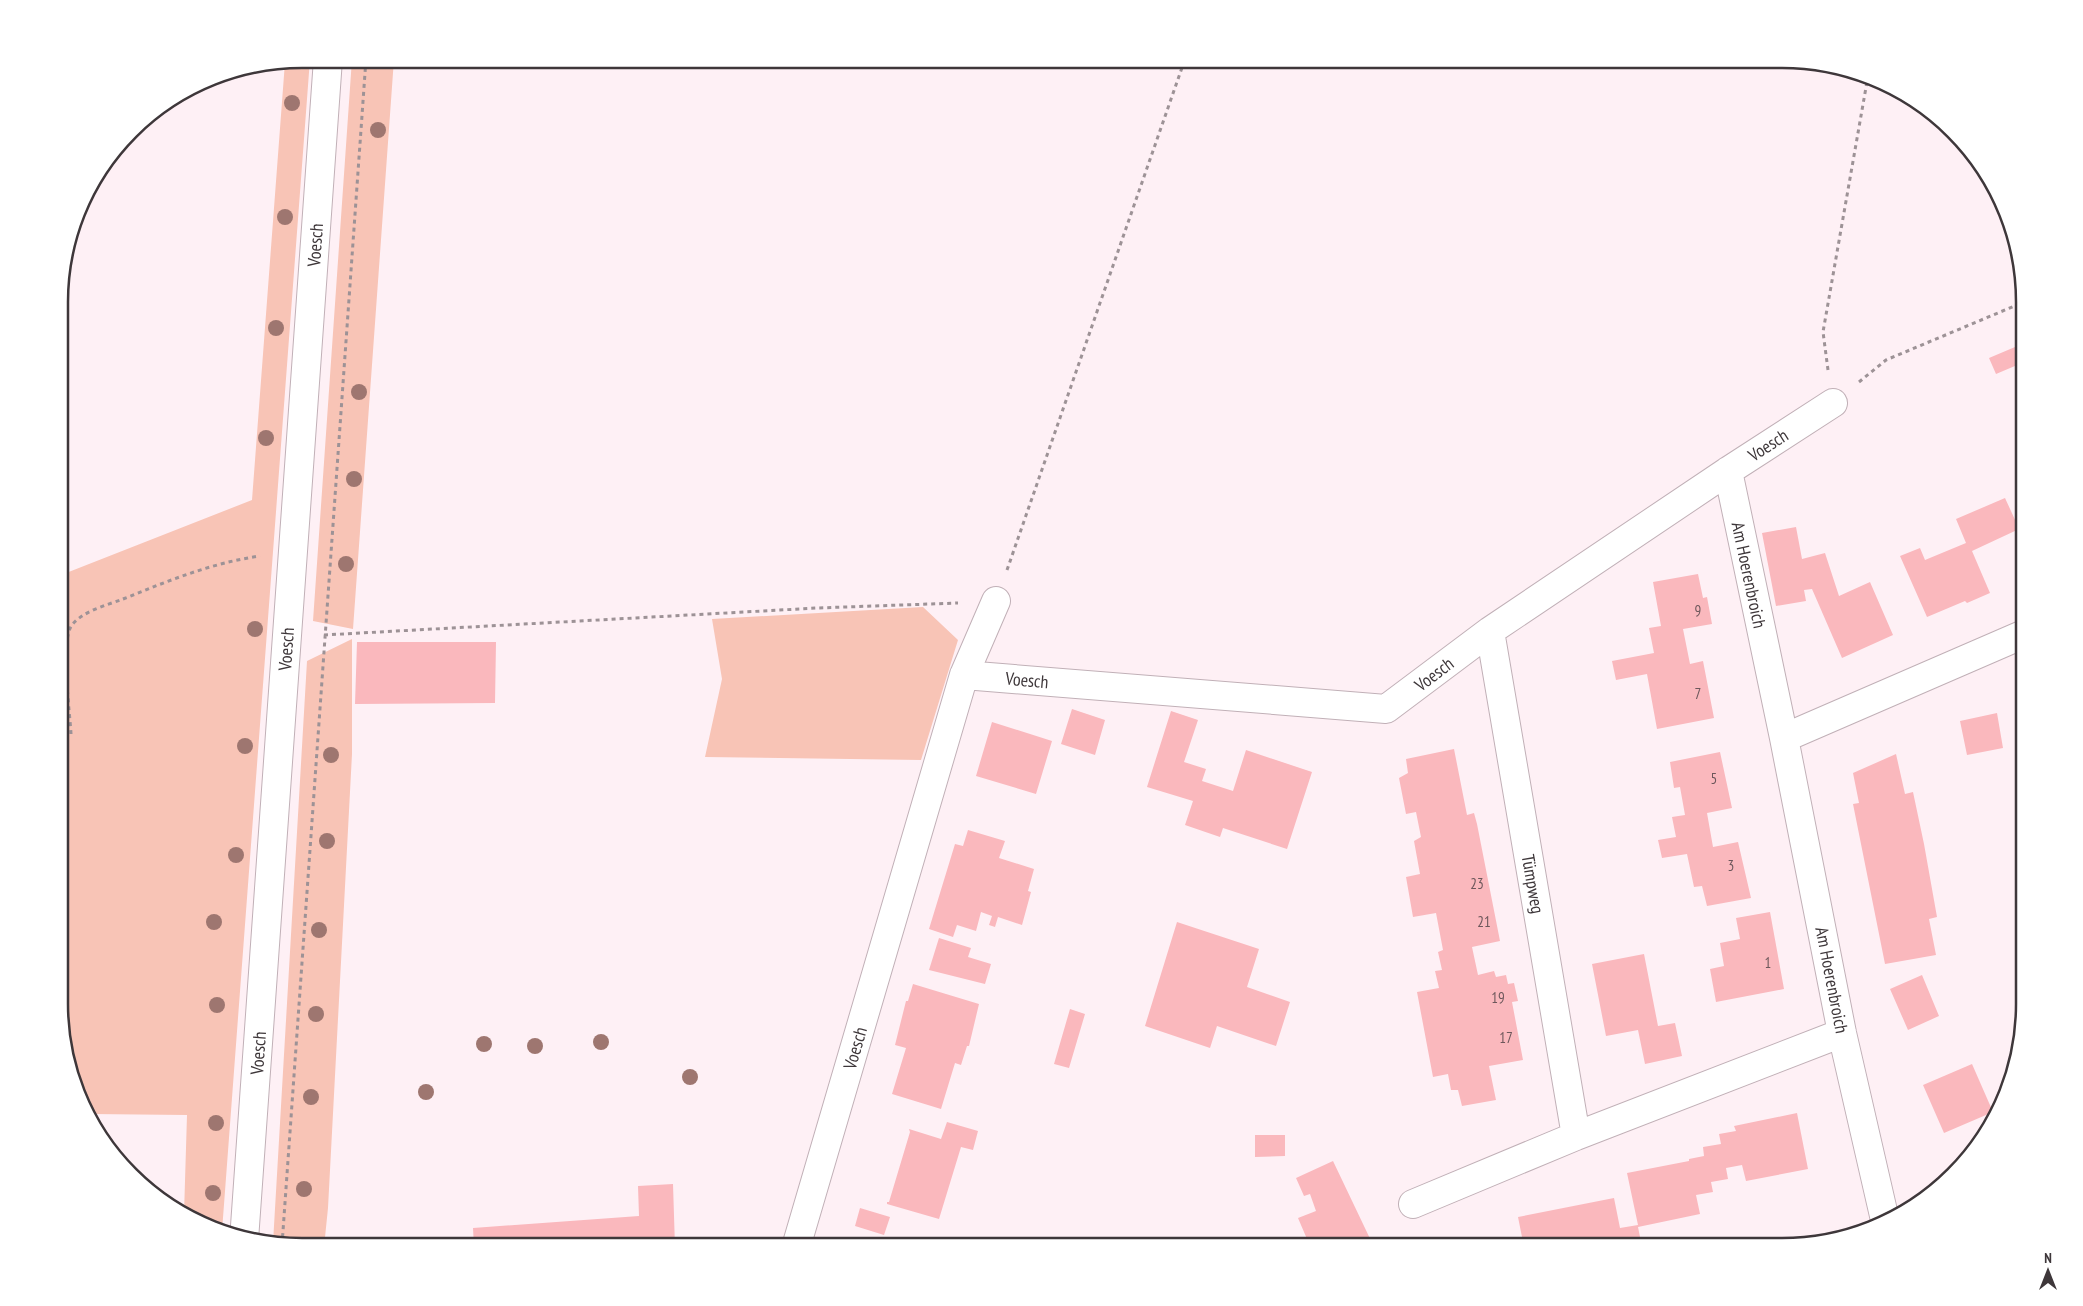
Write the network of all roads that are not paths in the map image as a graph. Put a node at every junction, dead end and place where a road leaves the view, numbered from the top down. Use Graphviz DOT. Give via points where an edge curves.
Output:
graph roads {
  1 [pos="327,68"];
  2 [pos="1833,402"];
  3 [pos="1728,471"];
  4 [pos="996,601"];
  5 [pos="1490,631"];
  6 [pos="2016,637"];
  7 [pos="964,676"];
  8 [pos="1784,738"];
  9 [pos="1842,1033"];
  10 [pos="1576,1136"];
  11 [pos="1413,1204"];
  12 [pos="1884,1215"];
  13 [pos="245,1232"];
  14 [pos="799,1238"];
  1 -- 13 [label="street, Voesch"];
  2 -- 3 [label="street, Voesch"];
  3 -- 5 [label="street, Voesch"];
  3 -- 8 [label="street, Am Hoerenbroich"];
  4 -- 7 [label="street, Voesch"];
  5 -- 7 [label="street, Voesch" via="1386,709"];
  5 -- 10 [label="street, Tümpweg"];
  6 -- 8 [label="street"];
  7 -- 14 [label="street, Voesch"];
  8 -- 9 [label="street, Am Hoerenbroich"];
  9 -- 10 [label="street"];
  9 -- 12 [label="street, Am Hoerenbroich"];
  10 -- 11 [label="street"];
}
